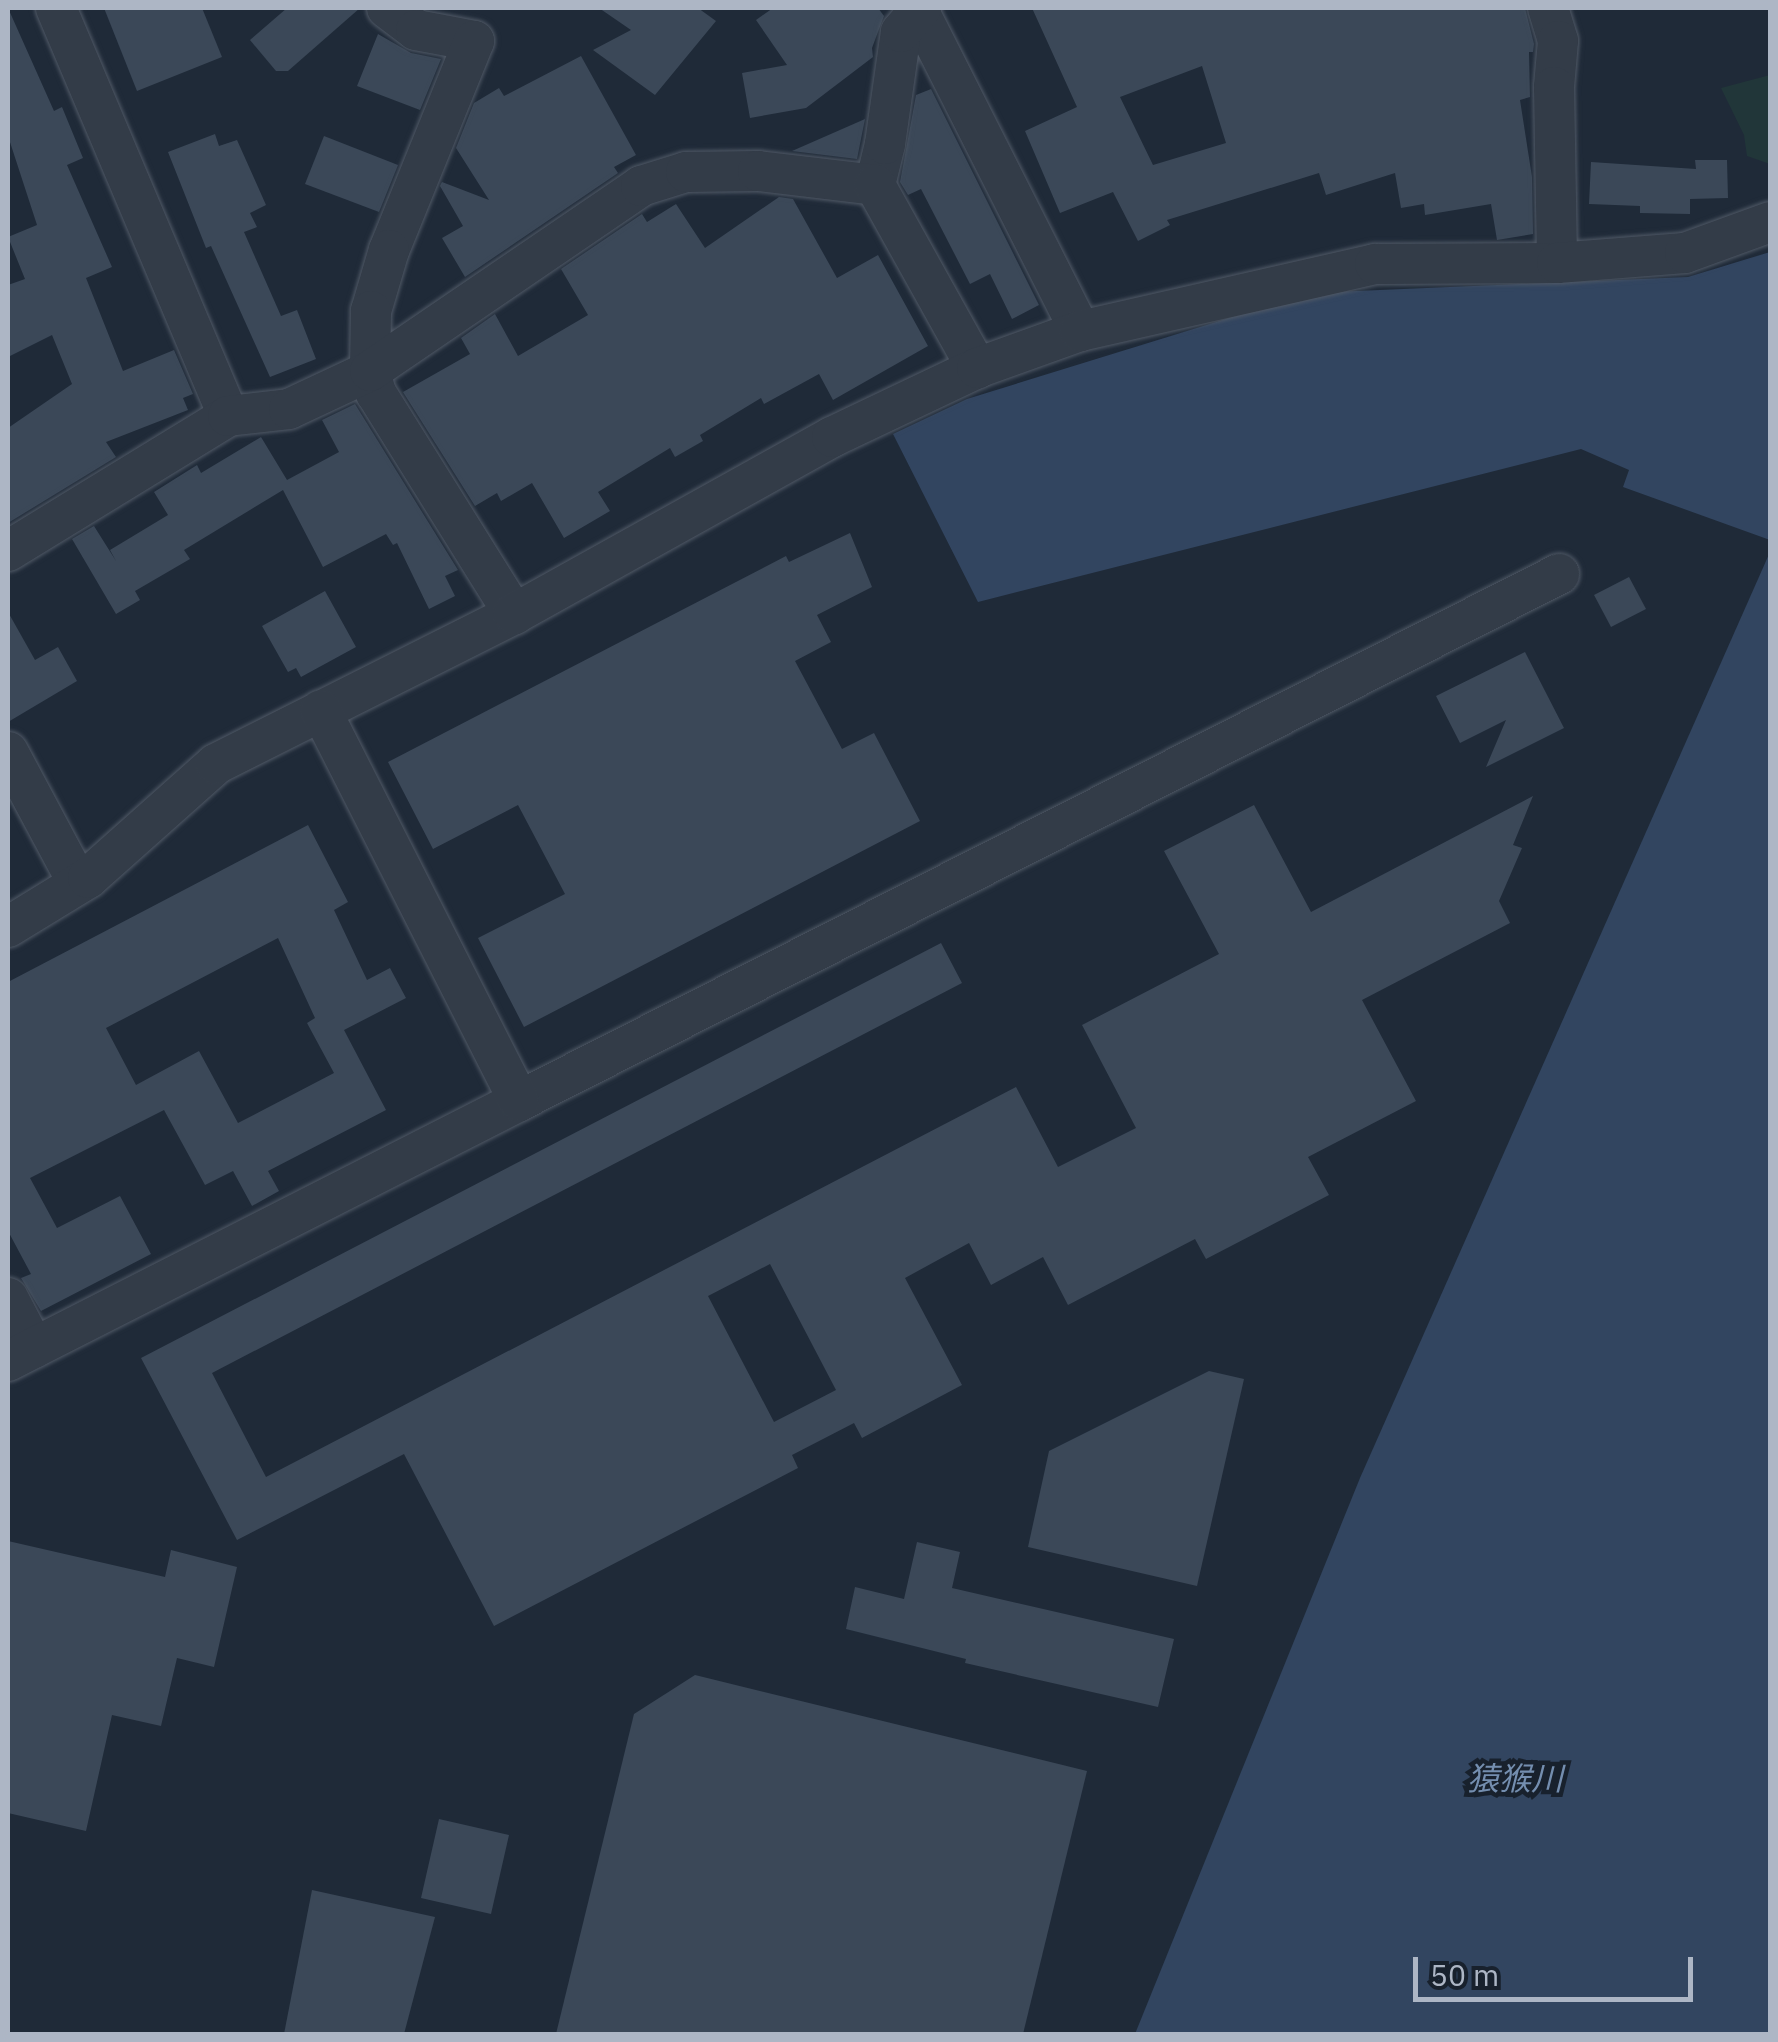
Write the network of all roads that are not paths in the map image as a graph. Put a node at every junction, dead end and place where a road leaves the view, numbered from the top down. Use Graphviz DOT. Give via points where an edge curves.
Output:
graph roads {
  1 [pos="56,8"];
  2 [pos="387,8"];
  3 [pos="919,8"];
  4 [pos="1548,8"];
  5 [pos="874,185"];
  6 [pos="1770,222"];
  7 [pos="1557,262"];
  8 [pos="1080,331"];
  9 [pos="977,368"];
  10 [pos="370,371"];
  11 [pos="228,416"];
  12 [pos="8,551"];
  13 [pos="1559,574"];
  14 [pos="514,614"];
  15 [pos="321,710"];
  16 [pos="8,752"];
  17 [pos="78,883"];
  18 [pos="8,927"];
  19 [pos="519,1102"];
  20 [pos="8,1298"];
  21 [pos="21,1354"];
  1 -- 11 [label="street"];
  2 -- 10 [label="street" via="416,30 474,41 389,250 372,310"];
  3 -- 5 [label="street" via="902,32"];
  3 -- 8 [label="street"];
  4 -- 7 [label="street" via="1558,41"];
  5 -- 9 [label="street"];
  5 -- 10 [label="street" via="758,171 686,172 641,186"];
  6 -- 7 [label="street" via="1685,254"];
  7 -- 8 [label="street" via="1375,264"];
  8 -- 9 [label="street"];
  9 -- 14 [label="street" via="832,437"];
  10 -- 11 [label="street" via="289,409"];
  10 -- 14 [label="street" via="376,393"];
  11 -- 12 [label="street"];
  13 -- 19 [label="street"];
  14 -- 15 [label="street"];
  15 -- 17 [label="street" via="216,764"];
  15 -- 19 [label="street"];
  16 -- 17 [label="street"];
  17 -- 18 [label="street"];
  19 -- 21 [label="street"];
  20 -- 21 [label="street"];
}
